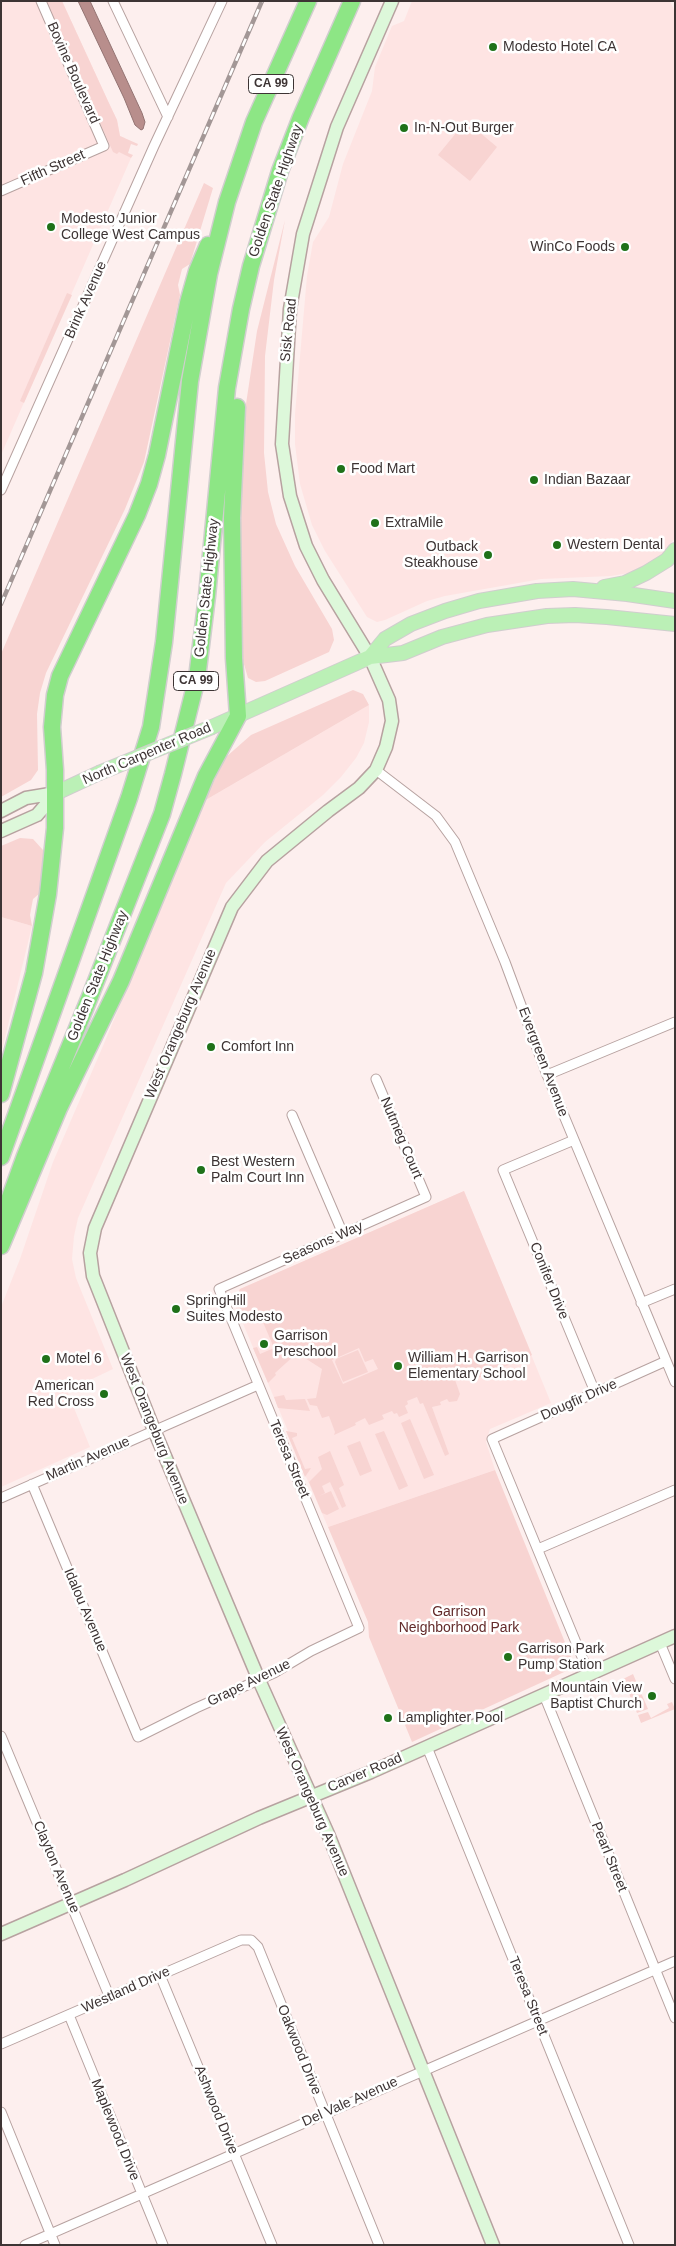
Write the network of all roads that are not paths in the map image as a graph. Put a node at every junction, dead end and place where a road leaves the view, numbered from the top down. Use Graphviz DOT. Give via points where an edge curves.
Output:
graph roads {
  1 [pos="41,1"];
  2 [pos="113,1"];
  3 [pos="222,1"];
  4 [pos="308,1"];
  5 [pos="352,1"];
  6 [pos="392,1"];
  7 [pos="168,117"];
  8 [pos="301,117"];
  9 [pos="104,146"];
  10 [pos="1,191"];
  11 [pos="227,202"];
  12 [pos="1,490"];
  13 [pos="675,550"];
  14 [pos="584,589"];
  15 [pos="675,601"];
  16 [pos="674,621"];
  17 [pos="370,657"];
  18 [pos="238,716"];
  19 [pos="376,770"];
  20 [pos="56,793"];
  21 [pos="1,810"];
  22 [pos="1,831"];
  23 [pos="675,1022"];
  24 [pos="547,1075"];
  25 [pos="376,1079"];
  26 [pos="1,1094"];
  27 [pos="292,1114"];
  28 [pos="574,1140"];
  29 [pos="1,1157"];
  30 [pos="426,1197"];
  31 [pos="1,1222"];
  32 [pos="343,1234"];
  33 [pos="1,1246"];
  34 [pos="219,1289"];
  35 [pos="675,1289"];
  36 [pos="641,1303"];
  37 [pos="666,1362"];
  38 [pos="675,1382"];
  39 [pos="258,1385"];
  40 [pos="595,1392"];
  41 [pos="154,1430"];
  42 [pos="32,1484"];
  43 [pos="675,1490"];
  44 [pos="1,1498"];
  45 [pos="538,1549"];
  46 [pos="359,1628"];
  47 [pos="675,1636"];
  48 [pos="660,1643"];
  49 [pos="589,1674"];
  50 [pos="675,1679"];
  51 [pos="259,1680"];
  52 [pos="544,1695"];
  53 [pos="1,1736"];
  54 [pos="138,1737"];
  55 [pos="427,1747"];
  56 [pos="310,1797"];
  57 [pos="72,1904"];
  58 [pos="1,1934"];
  59 [pos="251,1940"];
  60 [pos="675,1961"];
  61 [pos="655,1970"];
  62 [pos="160,1975"];
  63 [pos="110,1998"];
  64 [pos="69,2015"];
  65 [pos="675,2018"];
  66 [pos="538,2021"];
  67 [pos="1,2044"];
  68 [pos="424,2069"];
  69 [pos="1,2112"];
  70 [pos="325,2114"];
  71 [pos="234,2154"];
  72 [pos="141,2194"];
  73 [pos="50,2234"];
  74 [pos="25,2245"];
  75 [pos="55,2245"];
  76 [pos="163,2245"];
  77 [pos="272,2245"];
  78 [pos="379,2245"];
  79 [pos="493,2245"];
  80 [pos="629,2245"];
  1 -- 9 [label="street, Bovine Boulevard"];
  2 -- 7 [label="street"];
  3 -- 7 [label="street, Brink Avenue"];
  4 -- 11 [label="highway, Golden State Highway / CA 99" via="254,122"];
  5 -- 8 [label="highway, Golden State Highway / CA 99"];
  6 -- 17 [label="street, Sisk Road" via="337,127 304,234 290,309 282,420 285,472 300,533 315,566"];
  7 -- 12 [label="street, Brink Avenue"];
  8 -- 18 [label="highway" via="244,334 235,424 232,518"];
  8 -- 31 [label="highway, Golden State Highway / CA 99" via="263,222 241,309 227,388 197,678 173,774 158,823"];
  9 -- 10 [label="street, Fifth Street"];
  11 -- 20 [label="highway" via="197,271 149,484 60,676 52,711"];
  11 -- 29 [label="highway, Golden State Highway / CA 99" via="209,274 190,381 164,642 151,727 129,798"];
  13 -- 14 [label="main road" via="667,560 631,581"];
  14 -- 15 [label="main road"];
  14 -- 17 [label="main road" via="529,593 445,611 411,624 385,639"];
  16 -- 17 [label="main road" via="547,616 487,625 442,637 403,653"];
  17 -- 18 [label="main road, North Carpenter Road"];
  17 -- 19 [label="street, West Orangeburg Avenue" via="390,700 392,722"];
  18 -- 20 [label="main road, North Carpenter Road, bridge"];
  18 -- 33 [label="highway" via="206,776 121,981 59,1108"];
  19 -- 24 [label="street, Evergreen Avenue" via="436,816 454,842 505,962"];
  19 -- 41 [label="street, West Orangeburg Avenue" via="359,788 266,861 232,907 95,1228 90,1253 93,1276"];
  20 -- 21 [label="street, North Carpenter Road" via="26,798"];
  20 -- 22 [label="street, North Carpenter Road" via="38,815"];
  20 -- 26 [label="highway" via="54,846 44,926"];
  23 -- 24 [label="street"];
  24 -- 28 [label="street, Evergreen Avenue"];
  25 -- 30 [label="street, Nutmeg Court"];
  27 -- 32 [label="street"];
  28 -- 36 [label="street, Evergreen Avenue"];
  28 -- 40 [label="street, Conifer Drive" via="503,1170"];
  30 -- 32 [label="street, Seasons Way"];
  32 -- 34 [label="street, Seasons Way"];
  34 -- 39 [label="street, Teresa Street"];
  35 -- 36 [label="street"];
  36 -- 37 [label="street, Evergreen Avenue"];
  37 -- 38 [label="street, Evergreen Avenue"];
  37 -- 40 [label="street, Dougfir Drive"];
  39 -- 41 [label="street, Martin Avenue"];
  39 -- 46 [label="street, Teresa Street"];
  40 -- 45 [label="street, Dougfir Drive" via="492,1439"];
  41 -- 42 [label="street, Martin Avenue"];
  41 -- 51 [label="street, West Orangeburg Avenue"];
  42 -- 44 [label="street, Martin Avenue"];
  42 -- 54 [label="street, Idalou Avenue"];
  43 -- 45 [label="street"];
  45 -- 49 [label="street"];
  46 -- 51 [label="street, Grape Avenue"];
  47 -- 48 [label="street, Carver Road"];
  48 -- 49 [label="street, Carver Road"];
  48 -- 50 [label="street"];
  49 -- 52 [label="street, Carver Road"];
  51 -- 54 [label="street, Grape Avenue"];
  51 -- 56 [label="street, West Orangeburg Avenue"];
  52 -- 55 [label="street, Carver Road"];
  52 -- 61 [label="street, Pearl Street"];
  53 -- 57 [label="street, Clayton Avenue"];
  55 -- 56 [label="street, Carver Road"];
  55 -- 66 [label="street, Teresa Street"];
  56 -- 57 [label="street, Carver Road"];
  56 -- 68 [label="street, West Orangeburg Avenue"];
  57 -- 58 [label="street, Carver Road"];
  57 -- 63 [label="street, Clayton Avenue"];
  59 -- 62 [label="street, Westland Drive" via="241,1940"];
  59 -- 70 [label="street, Oakwood Drive" via="258,1947"];
  60 -- 61 [label="street, Del Vale Avenue"];
  61 -- 65 [label="street, Pearl Street"];
  61 -- 66 [label="street, Del Vale Avenue"];
  62 -- 63 [label="street, Westland Drive"];
  62 -- 71 [label="street, Ashwood Drive"];
  63 -- 64 [label="street, Westland Drive"];
  64 -- 67 [label="street, Westland Drive"];
  64 -- 72 [label="street, Maplewood Drive"];
  66 -- 68 [label="street, Del Vale Avenue"];
  66 -- 80 [label="street, Teresa Street"];
  68 -- 70 [label="street, Del Vale Avenue"];
  68 -- 79 [label="street, West Orangeburg Avenue"];
  69 -- 73 [label="street"];
  70 -- 71 [label="street, Del Vale Avenue"];
  70 -- 78 [label="street, Oakwood Drive"];
  71 -- 72 [label="street, Del Vale Avenue"];
  71 -- 77 [label="street, Ashwood Drive"];
  72 -- 73 [label="street, Del Vale Avenue"];
  72 -- 76 [label="street, Maplewood Drive"];
  73 -- 74 [label="street, Del Vale Avenue"];
  73 -- 75 [label="street"];
}
